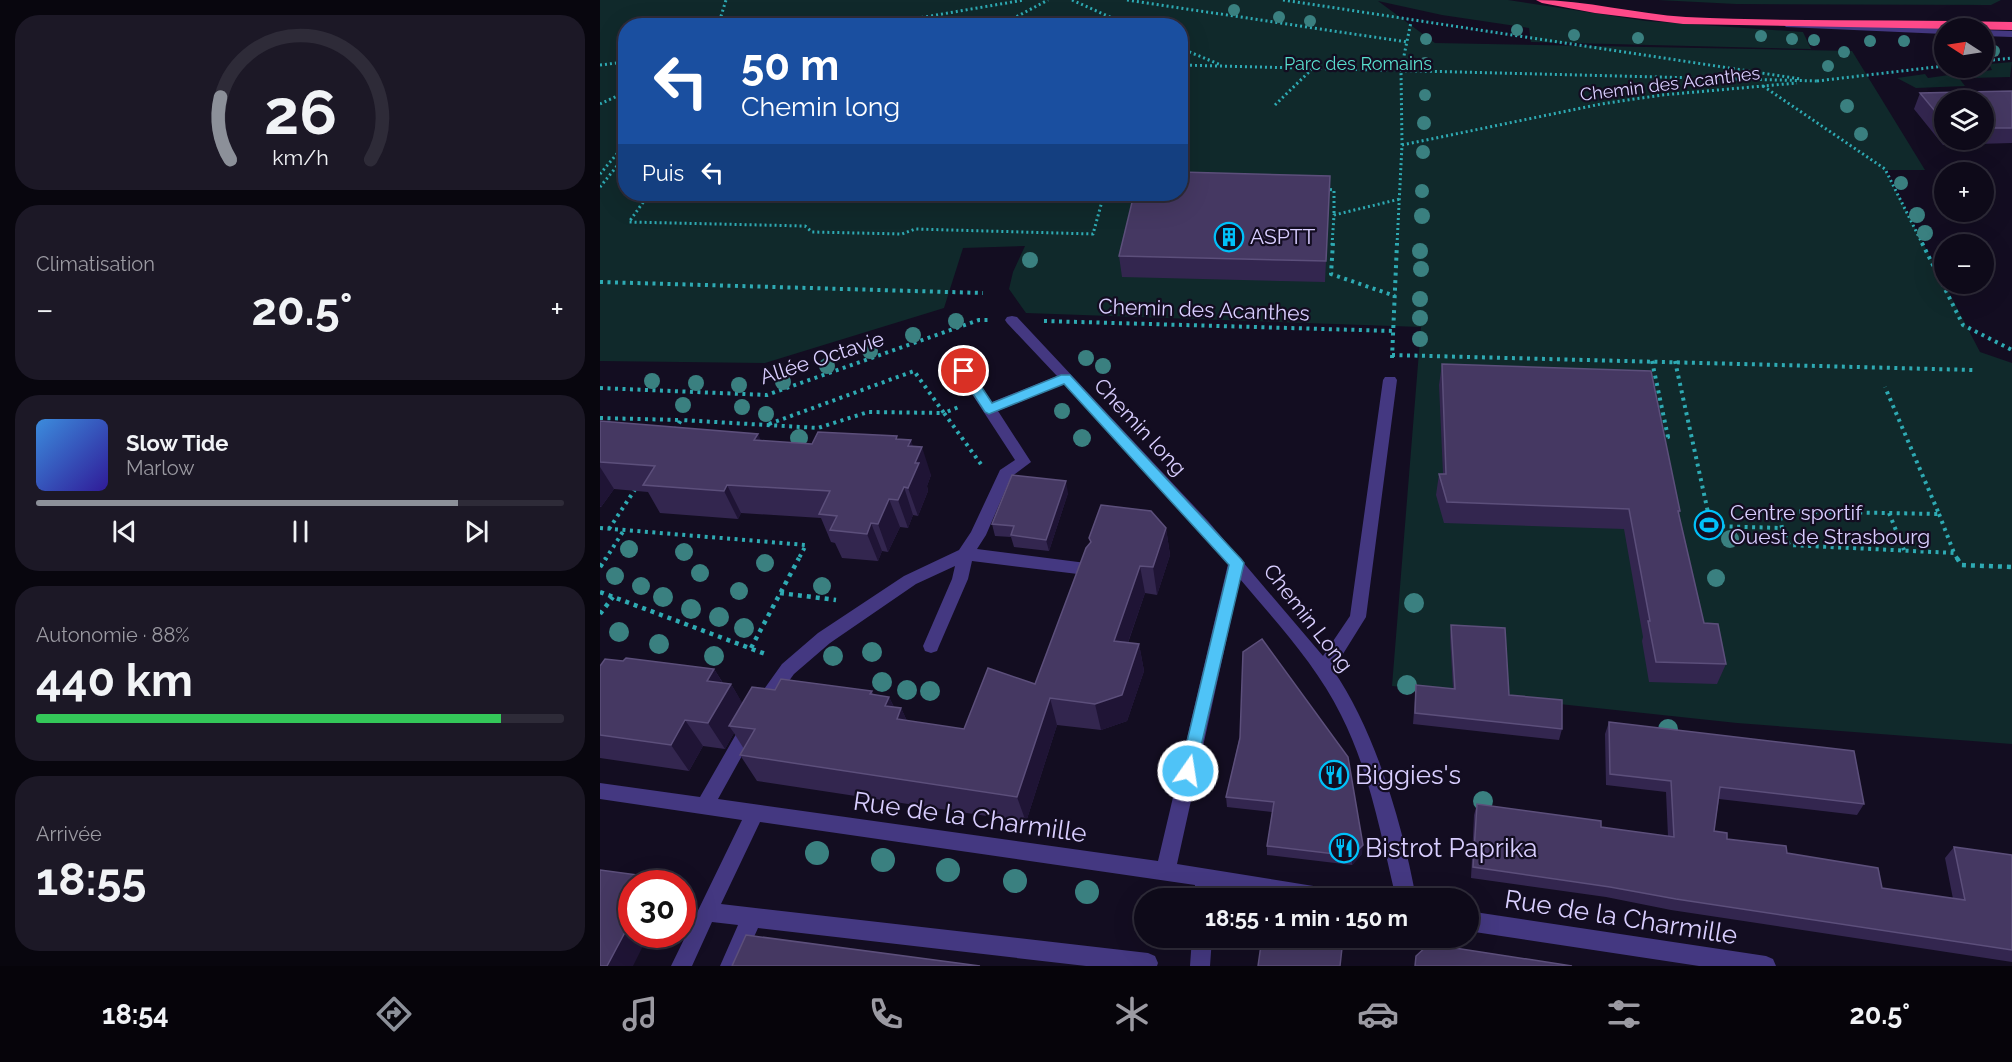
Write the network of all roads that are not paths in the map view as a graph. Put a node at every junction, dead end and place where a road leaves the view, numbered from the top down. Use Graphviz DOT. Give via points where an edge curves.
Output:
graph roads {
  1 [pos="1542,0"];
  2 [pos="1571,0"];
  3 [pos="2012,16"];
  4 [pos="1760,23"];
  5 [pos="2012,26"];
  6 [pos="1934,31"];
  7 [pos="1994,33"];
  8 [pos="2012,34"];
  9 [pos="1012,320"];
  10 [pos="964,371"];
  11 [pos="1066,378"];
  12 [pos="1390,380"];
  13 [pos="985,403"];
  14 [pos="965,554"];
  15 [pos="1236,563"];
  16 [pos="1086,570"];
  17 [pos="931,646"];
  18 [pos="1324,669"];
  19 [pos="600,791"];
  20 [pos="705,805"];
  21 [pos="755,812"];
  22 [pos="1165,872"];
  23 [pos="1205,877"];
  24 [pos="1204,888"];
  25 [pos="1272,888"];
  26 [pos="1404,888"];
  27 [pos="707,912"];
  28 [pos="752,918"];
  29 [pos="1479,923"];
  30 [pos="1201,948"];
  31 [pos="1148,963"];
  32 [pos="681,966"];
  33 [pos="730,966"];
  34 [pos="1200,966"];
  35 [pos="1766,966"];
  1 -- 4 [label="highway" via="1651,17"];
  2 -- 3 [label="highway" via="1730,15"];
  4 -- 5 [label="highway"];
  4 -- 6 [label="street"];
  7 -- 8 [label="street"];
  9 -- 11 [label="street, Chemin long"];
  10 -- 13 [label="street"];
  11 -- 13 [label="street"];
  11 -- 15 [label="street, Chemin long"];
  12 -- 18 [label="street" via="1358,617"];
  13 -- 14 [label="street" via="1024,462 1005,474 978,535"];
  14 -- 16 [label="street"];
  14 -- 17 [label="street" via="960,579"];
  14 -- 20 [label="street" via="910,580 824,638 793,664 765,699"];
  15 -- 18 [label="street, Chemin Long"];
  15 -- 22 [label="street, Chemin Long"];
  18 -- 26 [label="street, Chemin Long" via="1349,713 1368,760"];
  19 -- 20 [label="street, Rue de la Charmille"];
  20 -- 21 [label="street, Rue de la Charmille"];
  21 -- 22 [label="street, Rue de la Charmille"];
  21 -- 27 [label="street"];
  22 -- 23 [label="street, Rue de la Charmille"];
  23 -- 24 [label="street"];
  23 -- 25 [label="street, Rue de la Charmille"];
  27 -- 28 [label="street"];
  27 -- 32 [label="street"];
  28 -- 31 [label="street"];
  28 -- 33 [label="street"];
  29 -- 35 [label="street, Rue de la Charmille"];
  30 -- 34 [label="street"];
}
